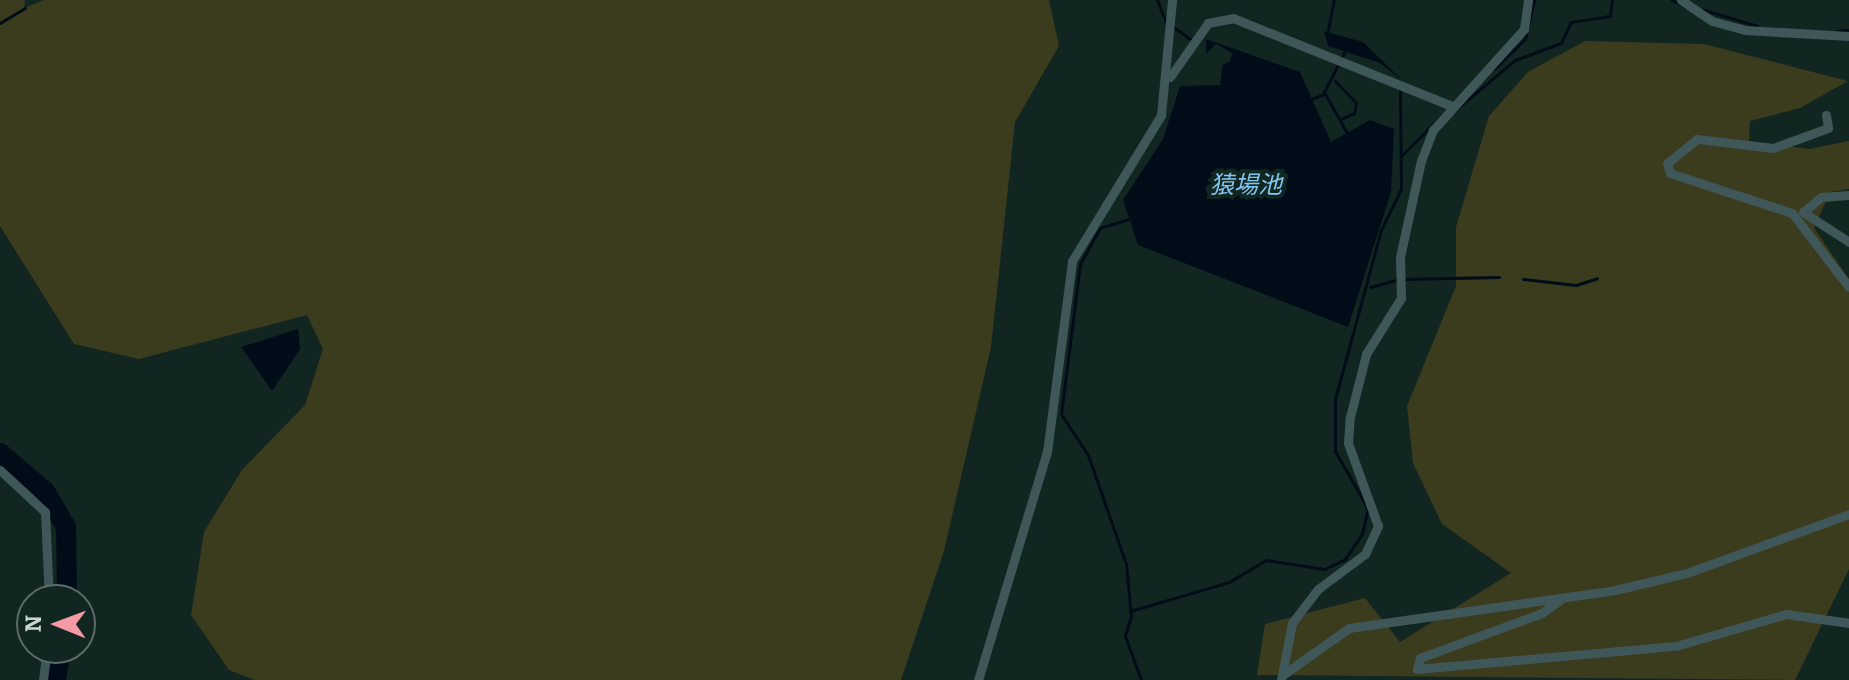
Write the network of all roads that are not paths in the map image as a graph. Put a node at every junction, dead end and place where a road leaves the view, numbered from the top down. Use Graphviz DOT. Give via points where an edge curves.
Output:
graph roads {
  1 [pos="1172,0"];
  2 [pos="1528,0"];
  3 [pos="1681,0"];
  4 [pos="1849,36"];
  5 [pos="1170,77"];
  6 [pos="1448,111"];
  7 [pos="1826,115"];
  8 [pos="1849,195"];
  9 [pos="1849,242"];
  10 [pos="1849,287"];
  11 [pos="0,470"];
  12 [pos="1849,514"];
  13 [pos="48,584"];
  14 [pos="1561,599"];
  15 [pos="1849,623"];
  16 [pos="1282,677"];
  17 [pos="978,680"];
  1 -- 5 [label="street"];
  2 -- 6 [label="street" via="1515,42"];
  3 -- 4 [label="street" via="1694,11 1745,30"];
  5 -- 6 [label="street" via="1208,23 1226,17 1343,57"];
  5 -- 17 [label="street" via="1143,155 1076,247 1047,452"];
  6 -- 16 [label="street" via="1421,161 1400,257 1401,298 1366,354 1350,417 1348,443 1378,526 1365,554 1318,589 1292,623"];
  7 -- 10 [label="street" via="1828,128 1773,148 1697,139 1667,163 1670,173 1792,213"];
  8 -- 9 [label="street" via="1821,197 1803,212"];
  11 -- 13 [label="street" via="45,512"];
  12 -- 14 [label="street" via="1687,573"];
  14 -- 15 [label="street" via="1542,613 1420,658 1417,669 1676,646 1786,614"];
  14 -- 16 [label="street" via="1429,611 1349,628"];
}
